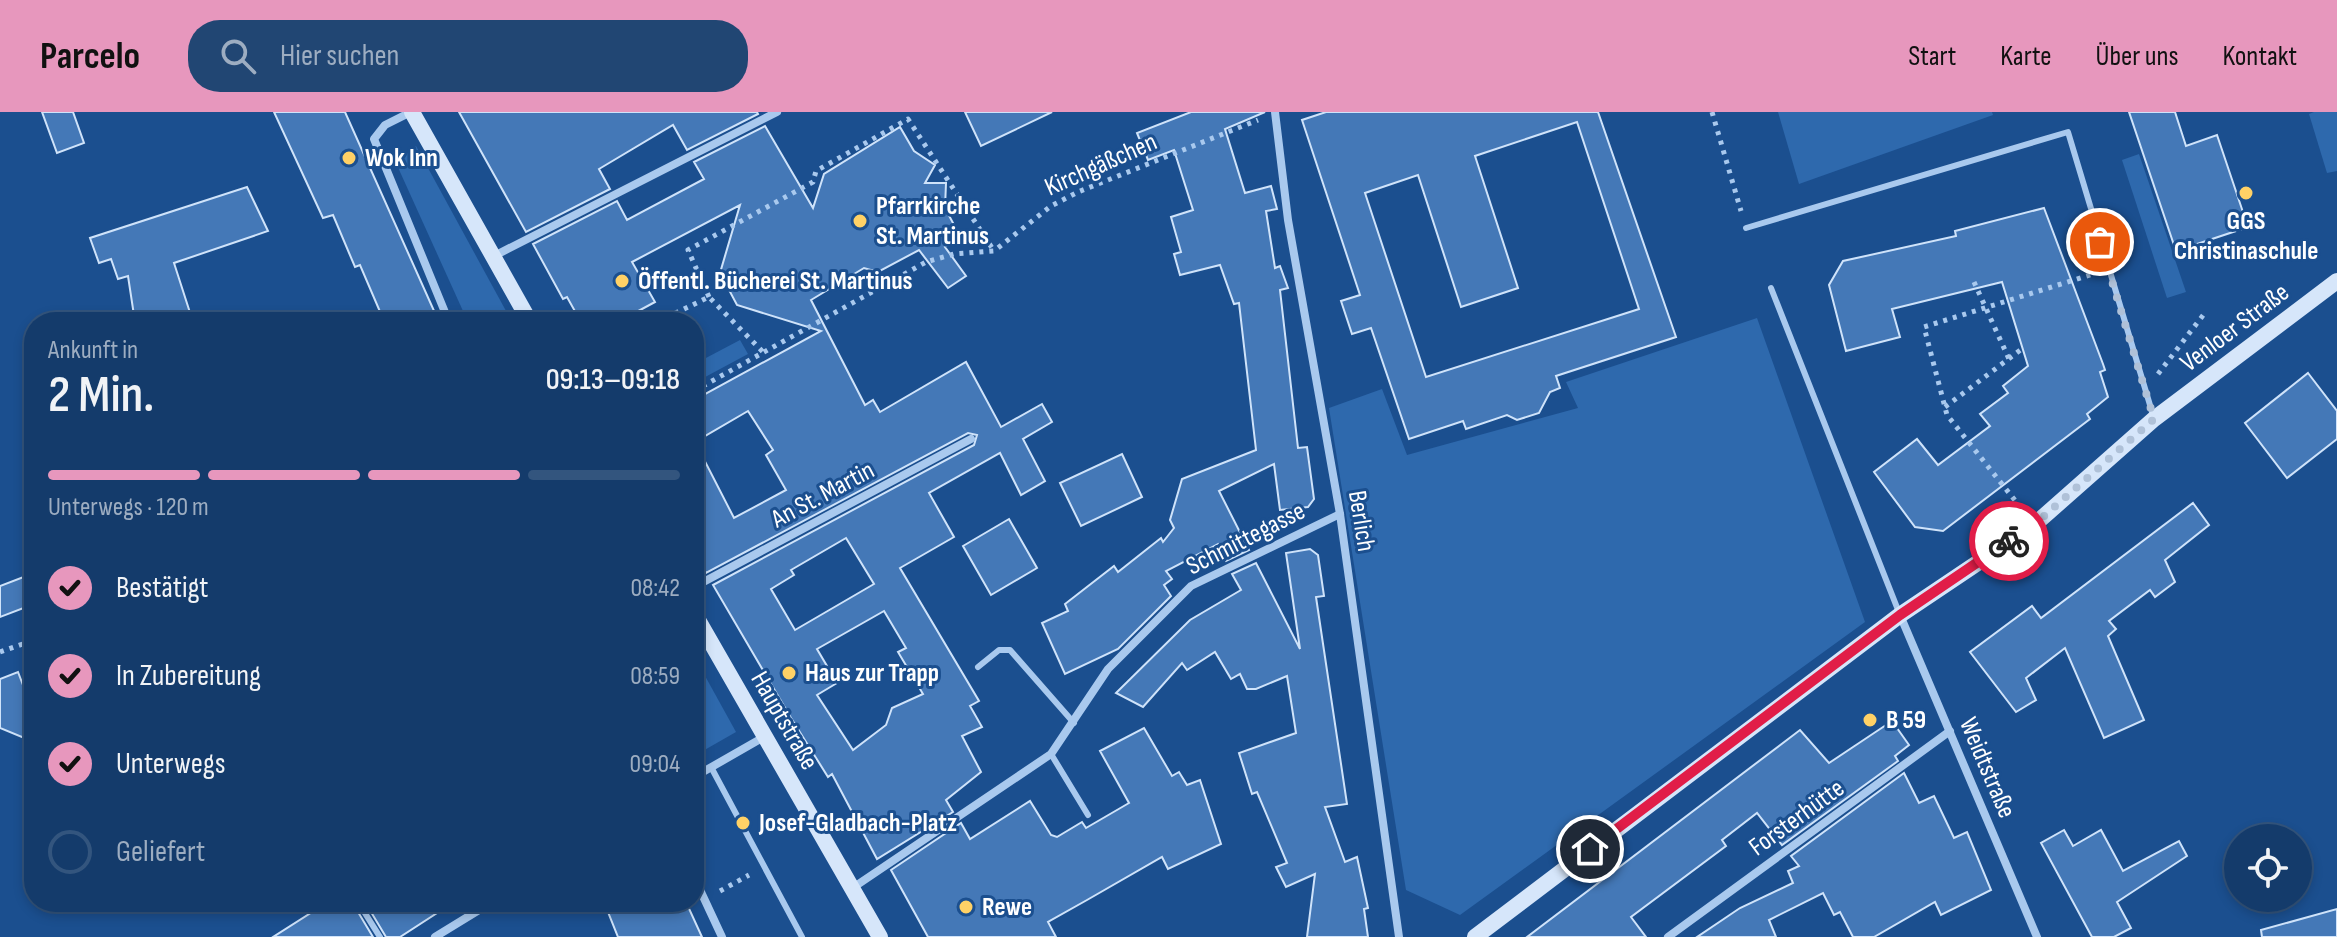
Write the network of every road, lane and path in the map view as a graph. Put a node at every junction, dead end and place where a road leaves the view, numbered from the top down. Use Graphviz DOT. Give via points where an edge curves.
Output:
graph roads {
  1 [pos="412,112"];
  2 [pos="777,112"];
  3 [pos="1275,112"];
  4 [pos="1712,112"];
  5 [pos="1746,228"];
  6 [pos="994,251"];
  7 [pos="493,257"];
  8 [pos="2108,269"];
  9 [pos="2337,281"];
  10 [pos="1974,282"];
  11 [pos="1771,288"];
  12 [pos="709,297"];
  13 [pos="1983,308"];
  14 [pos="445,312"];
  15 [pos="524,312"];
  16 [pos="678,312"];
  17 [pos="2204,314"];
  18 [pos="2023,348"];
  19 [pos="764,353"];
  20 [pos="2009,359"];
  21 [pos="704,386"];
  22 [pos="2145,391"];
  23 [pos="1945,407"];
  24 [pos="2154,419"];
  25 [pos="971,439"];
  26 [pos="1340,514"];
  27 [pos="2034,525"];
  28 [pos="704,582"];
  29 [pos="1900,615"];
  30 [pos="704,631"];
  31 [pos="24,644"];
  32 [pos="0,652"];
  33 [pos="978,667"];
  34 [pos="1074,723"];
  35 [pos="1950,731"];
  36 [pos="764,737"];
  37 [pos="1051,754"];
  38 [pos="711,767"];
  39 [pos="704,771"];
  40 [pos="1088,815"];
  41 [pos="764,867"];
  42 [pos="854,887"];
  43 [pos="704,899"];
  44 [pos="364,912"];
  45 [pos="476,912"];
  46 [pos="380,937"];
  47 [pos="435,937"];
  48 [pos="722,937"];
  49 [pos="802,937"];
  50 [pos="880,937"];
  51 [pos="1399,937"];
  52 [pos="1475,937"];
  53 [pos="1668,937"];
  54 [pos="2037,937"];
  1 -- 7 [label="street"];
  1 -- 14 [label="street" via="385,125 374,139"];
  2 -- 7 [label="street"];
  3 -- 6 [label="path, Kirchgäßchen" via="1078,192 1051,206"];
  3 -- 26 [label="street, Berlich" via="1288,220"];
  4 -- 5 [label="path"];
  5 -- 8 [label="lane" via="2068,132"];
  6 -- 12 [label="path" via="908,119 816,171 813,182 688,250"];
  6 -- 19 [label="path" via="926,262"];
  7 -- 15 [label="street"];
  8 -- 13 [label="path"];
  8 -- 22 [label="lane"];
  9 -- 24 [label="street, Venloer Straße"];
  10 -- 13 [label="path"];
  11 -- 29 [label="lane"];
  12 -- 16 [label="path"];
  12 -- 19 [label="path"];
  13 -- 20 [label="path"];
  13 -- 23 [label="path" via="1924,327"];
  17 -- 22 [label="path"];
  18 -- 20 [label="path"];
  19 -- 21 [label="path"];
  20 -- 23 [label="path"];
  22 -- 24 [label="lane"];
  23 -- 27 [label="path"];
  24 -- 27 [label="street, Venloer Straße"];
  25 -- 28 [label="street, An St. Martin"];
  26 -- 34 [label="street, Schmittegasse" via="1191,586 1108,669"];
  26 -- 51 [label="street, Berlich"];
  27 -- 29 [label="street, Venloer Straße"];
  29 -- 35 [label="street, Weidtstraße"];
  29 -- 52 [label="street, Venloer Straße"];
  30 -- 36 [label="street, Hauptstraße"];
  31 -- 32 [label="path"];
  33 -- 34 [label="lane" via="999,650 1010,650"];
  34 -- 37 [label="street, Schmittegasse"];
  35 -- 53 [label="street, Forsterhütte"];
  35 -- 54 [label="street, Weidtstraße"];
  36 -- 38 [label="street"];
  36 -- 42 [label="street, Hauptstraße"];
  37 -- 40 [label="lane"];
  37 -- 42 [label="street, Schmittegasse"];
  38 -- 39 [label="street"];
  38 -- 41 [label="lane"];
  41 -- 43 [label="path"];
  41 -- 49 [label="lane"];
  42 -- 50 [label="street, Hauptstraße"];
  43 -- 48 [label="street"];
  44 -- 46 [label="lane"];
  45 -- 47 [label="street"];
}
